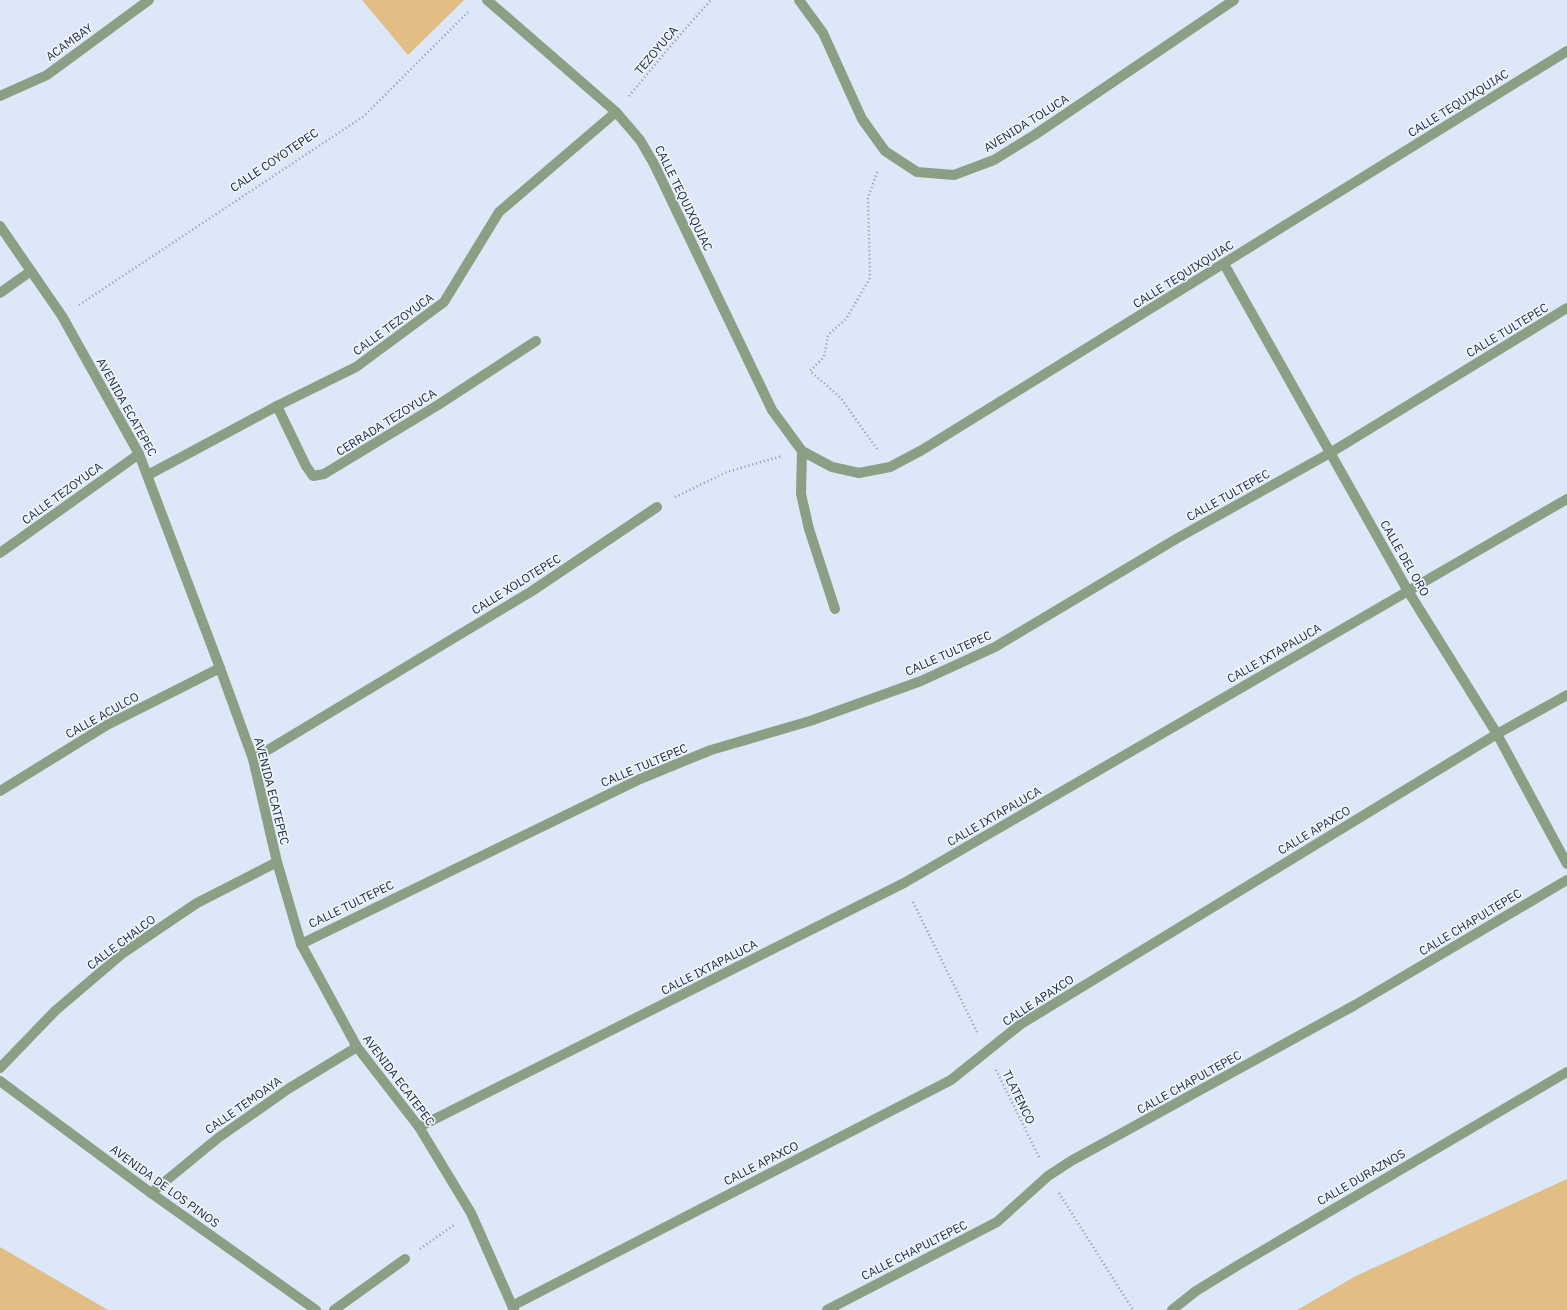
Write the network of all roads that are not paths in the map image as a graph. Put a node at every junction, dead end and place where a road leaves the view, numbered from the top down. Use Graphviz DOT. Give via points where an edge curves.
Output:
graph roads {
  1 [pos="149,0"];
  2 [pos="487,0"];
  3 [pos="799,0"];
  4 [pos="1234,0"];
  5 [pos="1567,51"];
  6 [pos="0,96"];
  7 [pos="616,112"];
  8 [pos="0,226"];
  9 [pos="1224,264"];
  10 [pos="31,271"];
  11 [pos="0,293"];
  12 [pos="1567,308"];
  13 [pos="536,341"];
  14 [pos="277,406"];
  15 [pos="802,451"];
  16 [pos="1330,453"];
  17 [pos="139,454"];
  18 [pos="148,475"];
  19 [pos="1567,499"];
  20 [pos="657,507"];
  21 [pos="0,553"];
  22 [pos="1408,591"];
  23 [pos="835,609"];
  24 [pos="220,668"];
  25 [pos="1567,695"];
  26 [pos="1497,734"];
  27 [pos="253,759"];
  28 [pos="0,791"];
  29 [pos="277,862"];
  30 [pos="1567,864"];
  31 [pos="1567,880"];
  32 [pos="301,944"];
  33 [pos="357,1047"];
  34 [pos="0,1068"];
  35 [pos="1567,1072"];
  36 [pos="0,1081"];
  37 [pos="419,1127"];
  38 [pos="152,1193"];
  39 [pos="405,1260"];
  40 [pos="513,1308"];
  41 [pos="316,1310"];
  42 [pos="334,1310"];
  43 [pos="827,1310"];
  44 [pos="1172,1310"];
  1 -- 6 [label="street, ACAMBAY" via="47,75"];
  2 -- 7 [label="street, CALLE TEQUIXQUIAC"];
  3 -- 4 [label="street, AVENIDA TOLUCA" via="822,33 862,119 886,151 918,172 954,175 994,160 1036,134"];
  5 -- 9 [label="street, CALLE TEQUIXQUIAC"];
  7 -- 14 [label="street, CALLE TEZOYUCA" via="499,212 444,302 356,367"];
  7 -- 15 [label="street, CALLE TEQUIXQUIAC" via="640,140 654,164 772,410"];
  8 -- 10 [label="street, AVENIDA ECATEPEC"];
  9 -- 15 [label="street, CALLE TEQUIXQUIAC" via="922,450 890,467 859,473 832,468"];
  9 -- 16 [label="street, CALLE DEL ORO"];
  10 -- 11 [label="street"];
  10 -- 17 [label="street, AVENIDA ECATEPEC" via="62,316"];
  12 -- 16 [label="street, CALLE TULTEPEC"];
  13 -- 14 [label="street, CERRADA TEZOYUCA" via="438,405 324,474 313,476 306,466"];
  14 -- 18 [label="street, CALLE TEZOYUCA"];
  15 -- 23 [label="street" via="801,494 809,529"];
  16 -- 22 [label="street, CALLE DEL ORO"];
  16 -- 32 [label="street, CALLE TULTEPEC" via="1176,539 995,647 921,681 810,721 711,750 640,779"];
  17 -- 18 [label="street, AVENIDA ECATEPEC"];
  17 -- 21 [label="street, CALLE TEZOYUCA"];
  18 -- 24 [label="street, AVENIDA ECATEPEC"];
  19 -- 22 [label="street, CALLE IXTAPALUCA"];
  20 -- 27 [label="street, CALLE XOLOTEPEC" via="532,591"];
  22 -- 26 [label="street, CALLE DEL ORO"];
  22 -- 37 [label="street, CALLE IXTAPALUCA" via="904,883"];
  24 -- 27 [label="street, AVENIDA ECATEPEC"];
  24 -- 28 [label="street, CALLE ACULCO" via="107,724"];
  25 -- 26 [label="street, CALLE APAXCO"];
  26 -- 30 [label="street, CALLE DEL ORO"];
  26 -- 40 [label="street, CALLE APAXCO" via="1021,1024 951,1080"];
  27 -- 29 [label="street, AVENIDA ECATEPEC"];
  29 -- 32 [label="street, AVENIDA ECATEPEC"];
  29 -- 34 [label="street, CALLE CHALCO" via="197,903 123,953 55,1011"];
  31 -- 43 [label="street, CALLE CHAPULTEPEC" via="1355,1005 1071,1161 1048,1176 997,1222"];
  32 -- 33 [label="street, AVENIDA ECATEPEC"];
  33 -- 37 [label="street, AVENIDA ECATEPEC"];
  33 -- 38 [label="street, CALLE TEMOAYA" via="288,1089 218,1138"];
  35 -- 44 [label="street, CALLE DURAZNOS" via="1240,1264 1196,1291"];
  36 -- 38 [label="street, AVENIDA DE LOS PINOS"];
  37 -- 40 [label="street, AVENIDA ECATEPEC" via="471,1213"];
  38 -- 41 [label="street, AVENIDA DE LOS PINOS"];
  39 -- 42 [label="street"];
}
